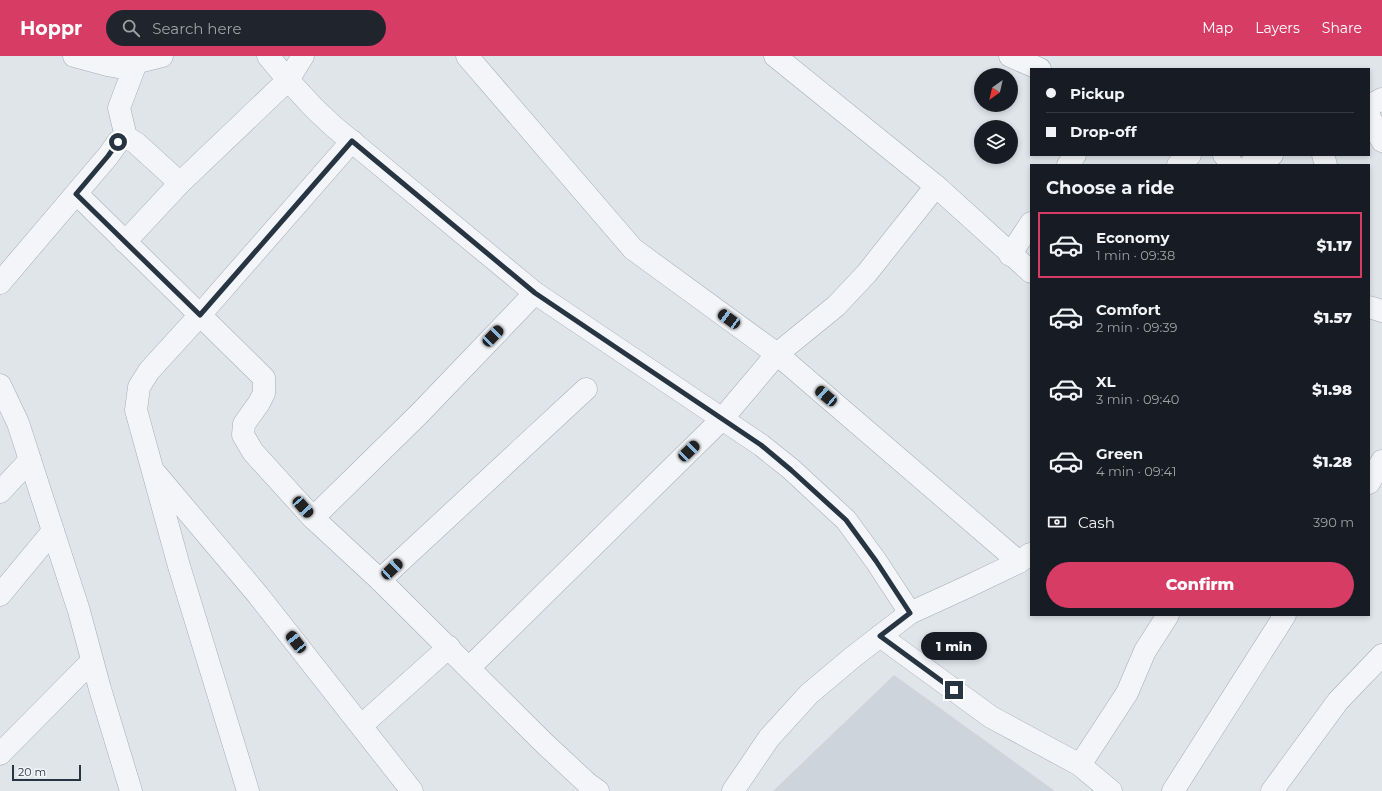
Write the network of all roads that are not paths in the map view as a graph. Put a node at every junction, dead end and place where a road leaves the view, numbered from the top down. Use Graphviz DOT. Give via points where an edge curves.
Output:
graph roads {
  1 [pos="74,56"];
  2 [pos="162,56"];
  3 [pos="268,56"];
  4 [pos="303,56"];
  5 [pos="467,56"];
  6 [pos="775,56"];
  7 [pos="1010,56"];
  8 [pos="136,59"];
  9 [pos="1038,68"];
  10 [pos="288,80"];
  11 [pos="1382,99"];
  12 [pos="1370,105"];
  13 [pos="1370,118"];
  14 [pos="126,137"];
  15 [pos="352,141"];
  16 [pos="1382,141"];
  17 [pos="1189,156"];
  18 [pos="1225,156"];
  19 [pos="1270,156"];
  20 [pos="1179,164"];
  21 [pos="1232,164"];
  22 [pos="1252,164"];
  23 [pos="180,183"];
  24 [pos="936,186"];
  25 [pos="76,194"];
  26 [pos="1030,225"];
  27 [pos="125,242"];
  28 [pos="1010,255"];
  29 [pos="1030,271"];
  30 [pos="0,283"];
  31 [pos="535,293"];
  32 [pos="1370,307"];
  33 [pos="1382,311"];
  34 [pos="200,315"];
  35 [pos="777,354"];
  36 [pos="0,384"];
  37 [pos="586,389"];
  38 [pos="722,419"];
  39 [pos="9,424"];
  40 [pos="30,460"];
  41 [pos="1382,461"];
  42 [pos="152,468"];
  43 [pos="1370,481"];
  44 [pos="0,492"];
  45 [pos="313,518"];
  46 [pos="53,531"];
  47 [pos="1025,558"];
  48 [pos="380,580"];
  49 [pos="0,595"];
  50 [pos="910,613"];
  51 [pos="1167,616"];
  52 [pos="1284,616"];
  53 [pos="880,636"];
  54 [pos="449,647"];
  55 [pos="1382,655"];
  56 [pos="92,661"];
  57 [pos="469,668"];
  58 [pos="362,725"];
  59 [pos="0,754"];
  60 [pos="1080,765"];
  61 [pos="124,786"];
  62 [pos="248,791"];
  63 [pos="412,791"];
  64 [pos="598,791"];
  65 [pos="733,791"];
  66 [pos="1111,791"];
  67 [pos="1173,791"];
  68 [pos="1272,791"];
  1 -- 8 [label="street" via="118,67"];
  2 -- 8 [label="street"];
  3 -- 10 [label="street"];
  4 -- 10 [label="street"];
  5 -- 35 [label="street" via="633,249"];
  6 -- 24 [label="street"];
  7 -- 9 [label="street"];
  8 -- 14 [label="street" via="119,108"];
  10 -- 15 [label="street" via="314,108"];
  10 -- 23 [label="street"];
  11 -- 12 [label="street"];
  13 -- 16 [label="street"];
  14 -- 23 [label="street" via="136,142"];
  14 -- 25 [label="street" via="118,142"];
  15 -- 31 [label="street"];
  15 -- 34 [label="street"];
  17 -- 20 [label="street"];
  18 -- 21 [label="street"];
  19 -- 22 [label="street"];
  23 -- 27 [label="street"];
  24 -- 28 [label="street"];
  24 -- 35 [label="street" via="867,273 836,306"];
  25 -- 27 [label="street"];
  25 -- 30 [label="street"];
  26 -- 28 [label="street"];
  27 -- 34 [label="street"];
  28 -- 29 [label="street"];
  31 -- 38 [label="street"];
  31 -- 45 [label="street" via="420,413"];
  32 -- 33 [label="street"];
  34 -- 42 [label="street" via="149,371 139,387 136,410"];
  34 -- 45 [label="street" via="264,378 264,393 244,424 243,435 253,452"];
  35 -- 38 [label="street"];
  35 -- 47 [label="street"];
  36 -- 39 [label="street"];
  37 -- 48 [label="street"];
  38 -- 50 [label="street" via="761,445 846,520"];
  38 -- 57 [label="street"];
  39 -- 40 [label="street"];
  40 -- 44 [label="street"];
  40 -- 46 [label="street"];
  41 -- 43 [label="street"];
  42 -- 58 [label="street"];
  42 -- 62 [label="street" via="179,566"];
  45 -- 48 [label="street"];
  46 -- 49 [label="street"];
  46 -- 56 [label="street"];
  47 -- 50 [label="street"];
  48 -- 54 [label="street"];
  50 -- 53 [label="street"];
  51 -- 60 [label="street" via="1145,651 1127,693"];
  52 -- 67 [label="street"];
  53 -- 60 [label="street" via="991,717"];
  53 -- 65 [label="street" via="809,694 769,738"];
  54 -- 57 [label="street"];
  54 -- 58 [label="street"];
  55 -- 68 [label="street" via="1338,701"];
  56 -- 59 [label="street"];
  56 -- 61 [label="street"];
  57 -- 64 [label="street" via="544,743"];
  58 -- 63 [label="street"];
  60 -- 66 [label="street"];
}
